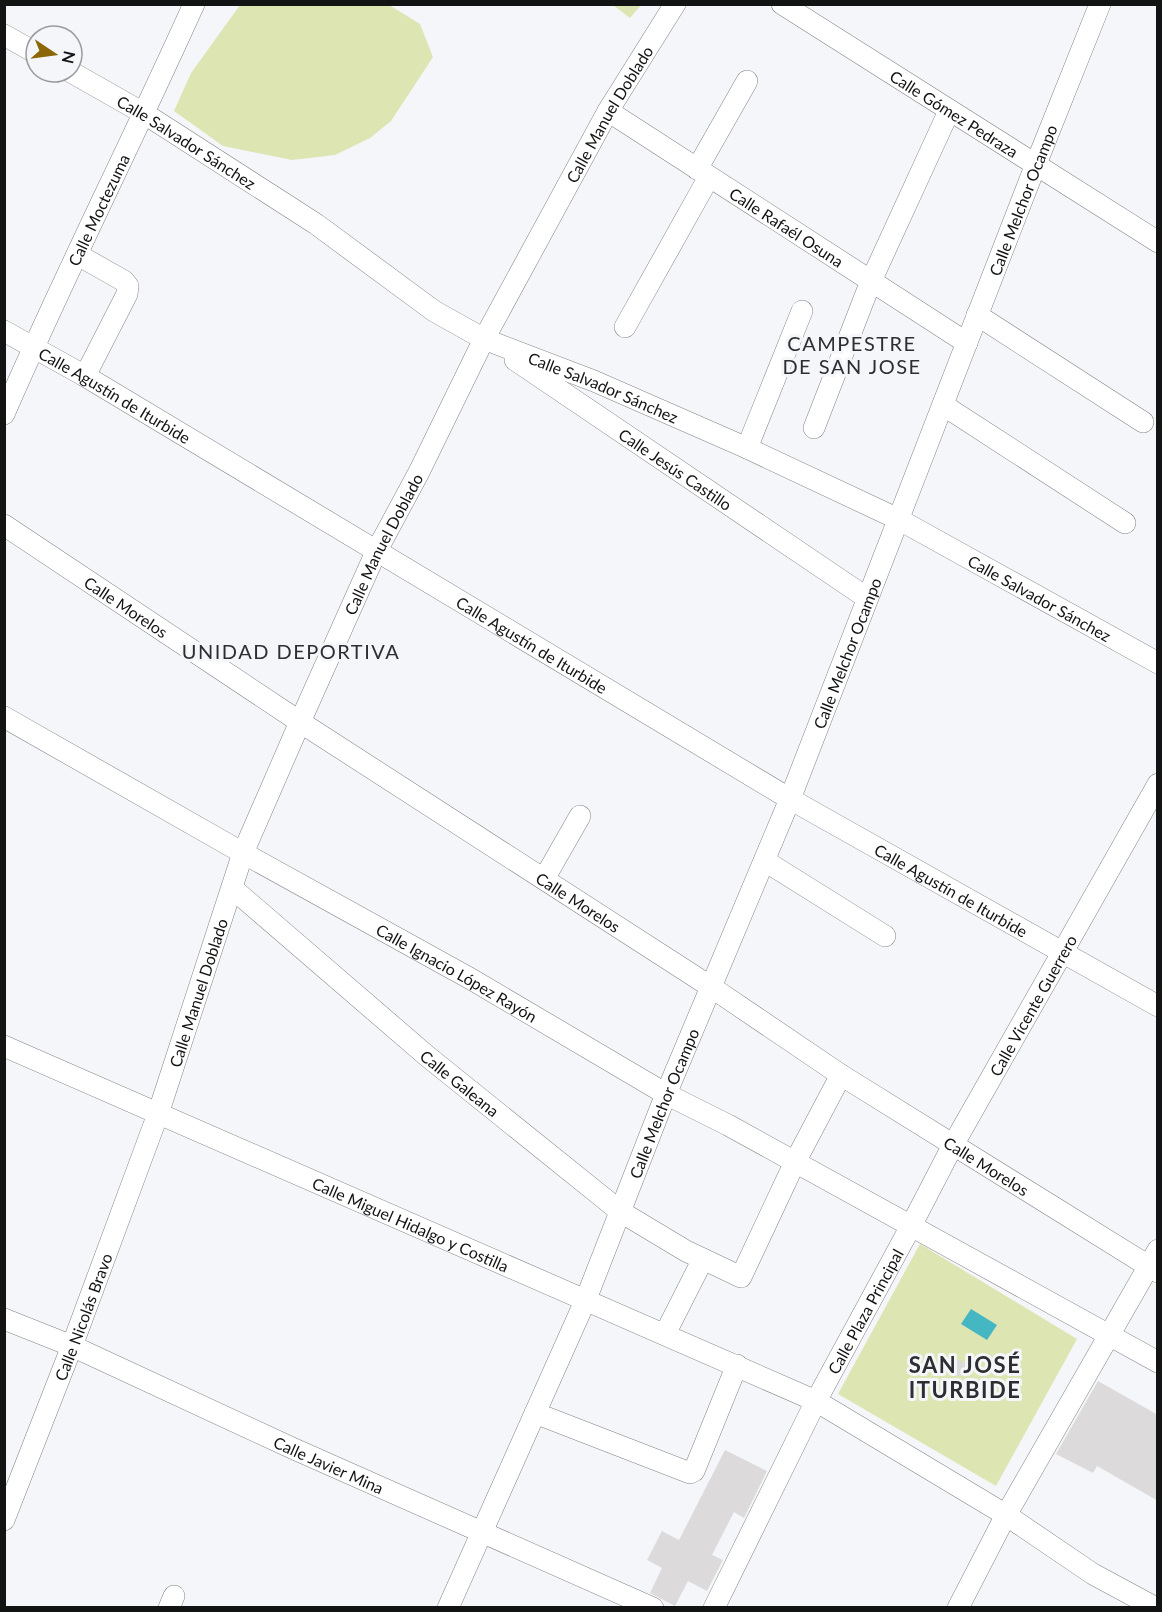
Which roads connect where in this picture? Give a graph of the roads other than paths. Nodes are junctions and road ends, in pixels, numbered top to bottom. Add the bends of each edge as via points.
1 (194, 4) edge
2 (675, 4) edge
3 (782, 4) edge
4 (1100, 4) edge
5 (4, 35) edge
6 (24, 46) edge
7 (84, 80) edge
8 (747, 81) dead end
9 (608, 111) junction
10 (949, 111) junction
11 (145, 114) junction
12 (1036, 164) junction
13 (703, 173) junction
14 (1158, 242) edge
15 (78, 255) junction
16 (871, 281) junction
17 (802, 311) dead end
18 (977, 315) junction
19 (625, 327) dead end
20 (4, 331) edge
21 (484, 339) junction
22 (967, 343) junction
23 (33, 347) junction
24 (84, 376) junction
25 (943, 405) junction
26 (4, 414) edge
27 (1143, 422) dead end
28 (814, 428) dead end
29 (747, 448) junction
30 (898, 519) junction
31 (1125, 523) dead end
32 (4, 525) edge
33 (376, 552) junction
34 (867, 598) junction
35 (1158, 663) edge
36 (4, 717) edge
37 (300, 722) junction
38 (1158, 784) edge
39 (790, 799) junction
40 (580, 816) dead end
41 (243, 853) junction
42 (765, 861) junction
43 (544, 879) junction
44 (232, 888) junction
45 (885, 936) dead end
46 (1061, 951) junction
47 (711, 987) junction
48 (1158, 1006) edge
49 (4, 1046) edge
50 (841, 1075) junction
51 (666, 1094) junction
52 (158, 1114) junction
53 (953, 1145) junction
54 (795, 1162) junction
55 (621, 1212) junction
56 (911, 1226) junction
57 (703, 1259) junction
58 (1155, 1263) edge
59 (586, 1299) junction
60 (4, 1319) edge
61 (665, 1334) junction
62 (1109, 1336) junction
63 (72, 1346) junction
64 (1158, 1362) edge
65 (737, 1365) junction
66 (816, 1401) junction
67 (535, 1413) junction
68 (1006, 1515) junction
69 (4, 1520) edge
70 (482, 1534) junction
71 (448, 1608) edge
72 (653, 1608) edge
73 (714, 1608) edge
74 (958, 1608) edge
75 (1156, 1608) edge

1 - 11 street, Calle Moctezuma
2 - 9 street, Calle Manuel Doblado
3 - 10 street, Calle Gómez Pedraza
4 - 12 street, Calle Melchor Ocampo
5 - 6 street
7 - 11 street, Calle Salvador Sánchez
8 - 13 street
9 - 13 street, Calle Rafaél Osuna
9 - 21 street, Calle Manuel Doblado
10 - 12 street, Calle Gómez Pedraza
10 - 16 street
11 - 15 street, Calle Moctezuma
11 - 21 street, Calle Salvador Sánchez via 316,224 434,311
12 - 14 street, Calle Gómez Pedraza
12 - 18 street, Calle Melchor Ocampo
13 - 16 street, Calle Rafaél Osuna
13 - 19 street
15 - 23 street, Calle Moctezuma
15 - 24 street via 128,286
16 - 22 street, Calle Rafaél Osuna
16 - 28 street
17 - 29 street
18 - 22 street, Calle Melchor Ocampo
18 - 27 street
20 - 23 street, Calle Agustín de Iturbide
21 - 29 street, Calle Salvador Sánchez via 594,381
21 - 33 street, Calle Manuel Doblado
21 - 34 street, Calle Jesús Castillo
22 - 25 street, Calle Melchor Ocampo
23 - 24 street, Calle Agustín de Iturbide
23 - 26 street, Calle Moctezuma
24 - 33 street, Calle Agustín de Iturbide
25 - 30 street, Calle Melchor Ocampo
25 - 31 street
29 - 30 street, Calle Salvador Sánchez
30 - 34 street, Calle Melchor Ocampo
30 - 35 street, Calle Salvador Sánchez
32 - 37 street, Calle Morelos
33 - 37 street, Calle Manuel Doblado
33 - 39 street, Calle Agustín de Iturbide
34 - 39 street, Calle Melchor Ocampo
36 - 41 street, Calle Ignacio López Rayón
37 - 41 street, Calle Manuel Doblado
37 - 43 street, Calle Morelos
38 - 46 street, Calle Vicente Guerrero
39 - 42 street, Calle Melchor Ocampo
39 - 46 street, Calle Agustín de Iturbide
40 - 43 street
41 - 44 street, Calle Manuel Doblado
41 - 51 street, Calle Ignacio López Rayón via 471,979
42 - 45 street
42 - 47 street, Calle Melchor Ocampo
43 - 47 street, Calle Morelos
44 - 52 street, Calle Manuel Doblado
44 - 55 street, Calle Galeana via 426,1056
46 - 48 street, Calle Agustín de Iturbide
46 - 53 street, Calle Vicente Guerrero
47 - 50 street, Calle Morelos
47 - 51 street, Calle Melchor Ocampo
49 - 52 street, Calle Miguel Hidalgo y Costilla
50 - 53 street, Calle Morelos
50 - 54 street
51 - 54 street, Calle Ignacio López Rayón
51 - 55 street, Calle Melchor Ocampo
52 - 59 street, Calle Miguel Hidalgo y Costilla
52 - 63 street, Calle Nicolás Bravo
53 - 56 street, Calle Vicente Guerrero
53 - 58 street, Calle Morelos
54 - 56 street, Calle Ignacio López Rayón
54 - 57 street, Calle Galeana via 741,1277
55 - 57 street, Calle Galeana
55 - 59 street, Calle Melchor Ocampo
56 - 62 street
56 - 66 street, Calle Plaza Principal
57 - 61 street
58 - 62 street
59 - 61 street, Calle Miguel Hidalgo y Costilla
59 - 67 street, Calle Melchor Ocampo
60 - 63 street, Calle Javier Mina
61 - 65 street, Calle Miguel Hidalgo y Costilla
62 - 64 street
62 - 68 street
63 - 69 street, Calle Nicolás Bravo
63 - 70 street, Calle Javier Mina
65 - 66 street, Calle Miguel Hidalgo y Costilla
65 - 67 street via 690,1473
66 - 68 street
66 - 73 street, Calle Plaza Principal
67 - 70 street, Calle Melchor Ocampo
68 - 74 street
68 - 75 street via 1093,1574
70 - 71 street, Calle Melchor Ocampo
70 - 72 street, Calle Javier Mina

